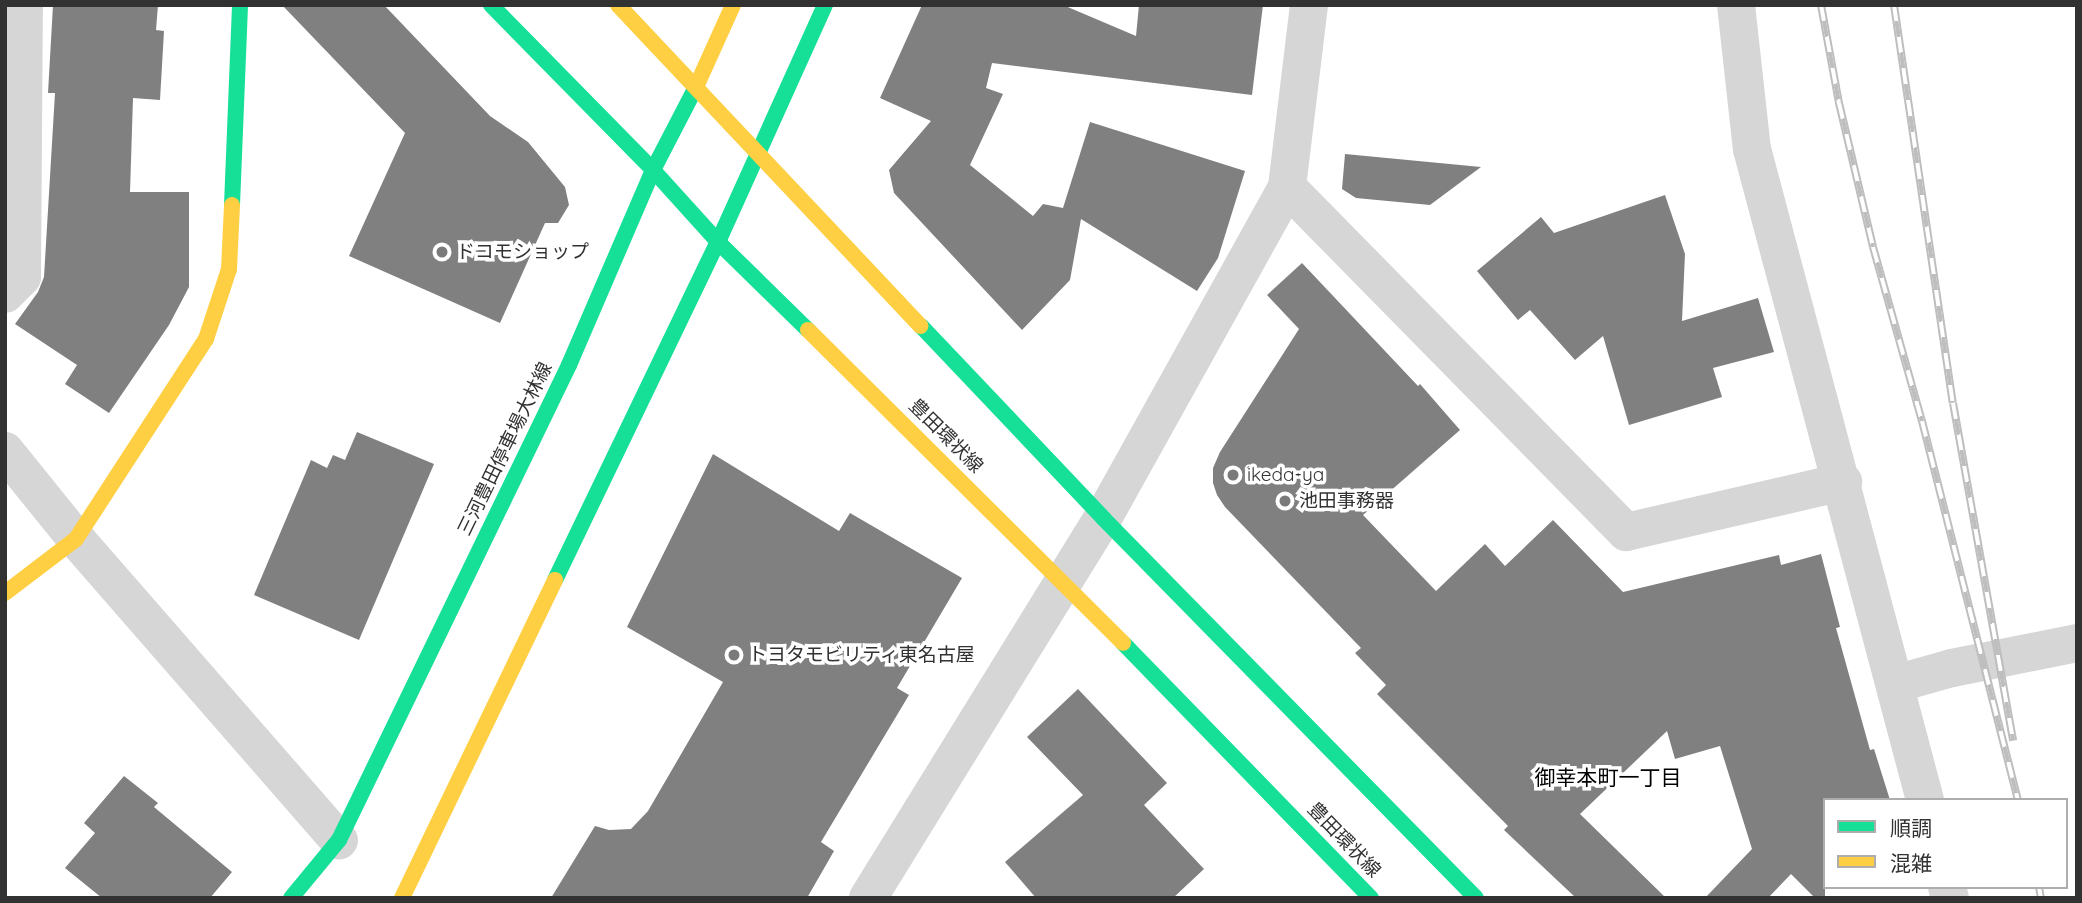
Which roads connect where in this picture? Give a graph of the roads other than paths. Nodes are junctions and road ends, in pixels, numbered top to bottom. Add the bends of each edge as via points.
1 (24, 5) edge
2 (240, 5) edge
3 (491, 5) edge
4 (618, 5) edge
5 (733, 5) edge
6 (825, 5) edge
7 (1309, 5) edge
8 (1736, 5) edge
9 (696, 87) junction
10 (757, 153) junction
11 (653, 170) junction
12 (1287, 187) junction
13 (718, 242) junction
14 (5, 294) edge
15 (5, 451) edge
16 (1843, 482) junction
17 (1103, 518) junction
18 (76, 539) junction
19 (1064, 582) junction
20 (5, 593) edge
21 (2077, 643) edge
22 (1895, 684) junction
23 (1924, 798) edge
24 (340, 840) junction
25 (291, 898) edge
26 (402, 898) edge
27 (868, 898) edge
28 (1371, 898) edge
29 (1476, 898) edge

1 - 14 street via 22,277
2 - 18 main road via 229,269 206,340
3 - 11 main road, 豊田環状線
4 - 9 main road
5 - 9 main road, 三河豊田停車場大林線
6 - 10 main road
7 - 12 street
8 - 16 street via 1752,149
9 - 10 main road
9 - 11 main road, 三河豊田停車場大林線
10 - 13 main road
10 - 17 main road
11 - 13 main road, 豊田環状線
11 - 24 main road, 三河豊田停車場大林線 via 569,365
12 - 16 street via 1626,532
12 - 17 street
13 - 19 main road, 豊田環状線
13 - 26 main road
15 - 18 street
16 - 22 street
17 - 19 street
17 - 29 main road
18 - 20 main road
18 - 24 street
19 - 27 street
19 - 28 main road, 豊田環状線
21 - 22 street
22 - 23 street
24 - 25 main road, 三河豊田停車場大林線

